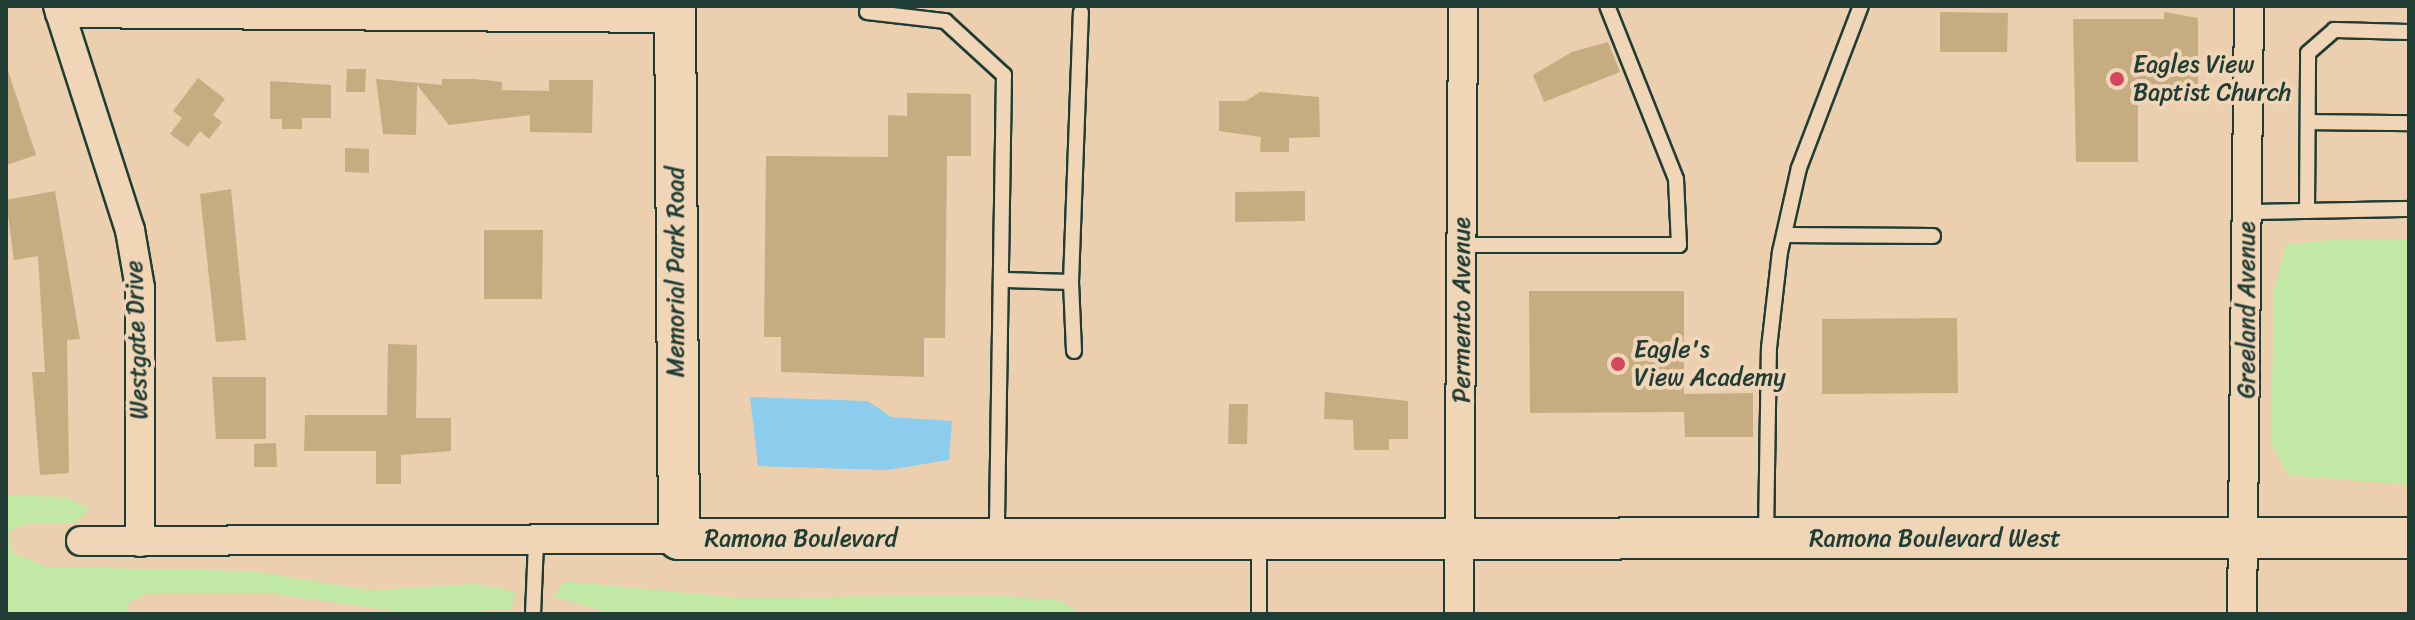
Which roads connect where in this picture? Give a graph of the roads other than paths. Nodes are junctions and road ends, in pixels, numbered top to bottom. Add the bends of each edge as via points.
1 (1463, 6) edge
2 (1607, 6) edge
3 (2249, 6) edge
4 (1860, 8) edge
5 (59, 10) edge
6 (674, 12) edge
7 (867, 12) dead end
8 (1081, 12) dead end
9 (2409, 32) edge
10 (2308, 122) junction
11 (2409, 123) edge
12 (2409, 209) edge
13 (2307, 211) junction
14 (2248, 212) junction
15 (1784, 235) junction
16 (1933, 236) dead end
17 (1462, 245) junction
18 (1005, 280) junction
19 (1071, 282) junction
20 (1074, 351) dead end
21 (2247, 538) junction
22 (2409, 538) edge
23 (679, 539) junction
24 (997, 539) junction
25 (1259, 539) junction
26 (1766, 539) junction
27 (1461, 540) junction
28 (81, 541) dead end
29 (536, 541) junction
30 (140, 542) junction
31 (533, 614) edge
32 (1259, 614) edge
33 (1459, 614) edge
34 (2242, 614) edge

1 - 17 street, Permento Avenue
2 - 17 lane via 1676,179 1679,245
3 - 14 street, Greeland Avenue
4 - 15 lane via 1799,168
5 - 6 street
5 - 30 street, Westgate Drive via 130,230 140,288
6 - 23 street, Memorial Park Road
7 - 18 lane via 945,21 1004,75
8 - 19 lane via 1080,198
9 - 10 lane via 2334,30 2308,53
10 - 11 lane
10 - 13 lane
12 - 13 lane
13 - 14 lane
14 - 21 street, Greeland Avenue
15 - 16 lane
15 - 26 lane via 1769,348
17 - 27 street, Permento Avenue
18 - 19 lane
18 - 24 lane
19 - 20 lane
21 - 22 street, Ramona Boulevard West
21 - 26 street, Ramona Boulevard West
21 - 34 street, Greeland Avenue
23 - 24 street, Ramona Boulevard
23 - 29 street, Ramona Boulevard
24 - 25 street, Ramona Boulevard
25 - 27 street, Ramona Boulevard
25 - 32 lane
26 - 27 street, Ramona Boulevard West
27 - 33 street, Permento Avenue
28 - 30 street, Ramona Boulevard
29 - 30 street, Ramona Boulevard
29 - 31 lane

